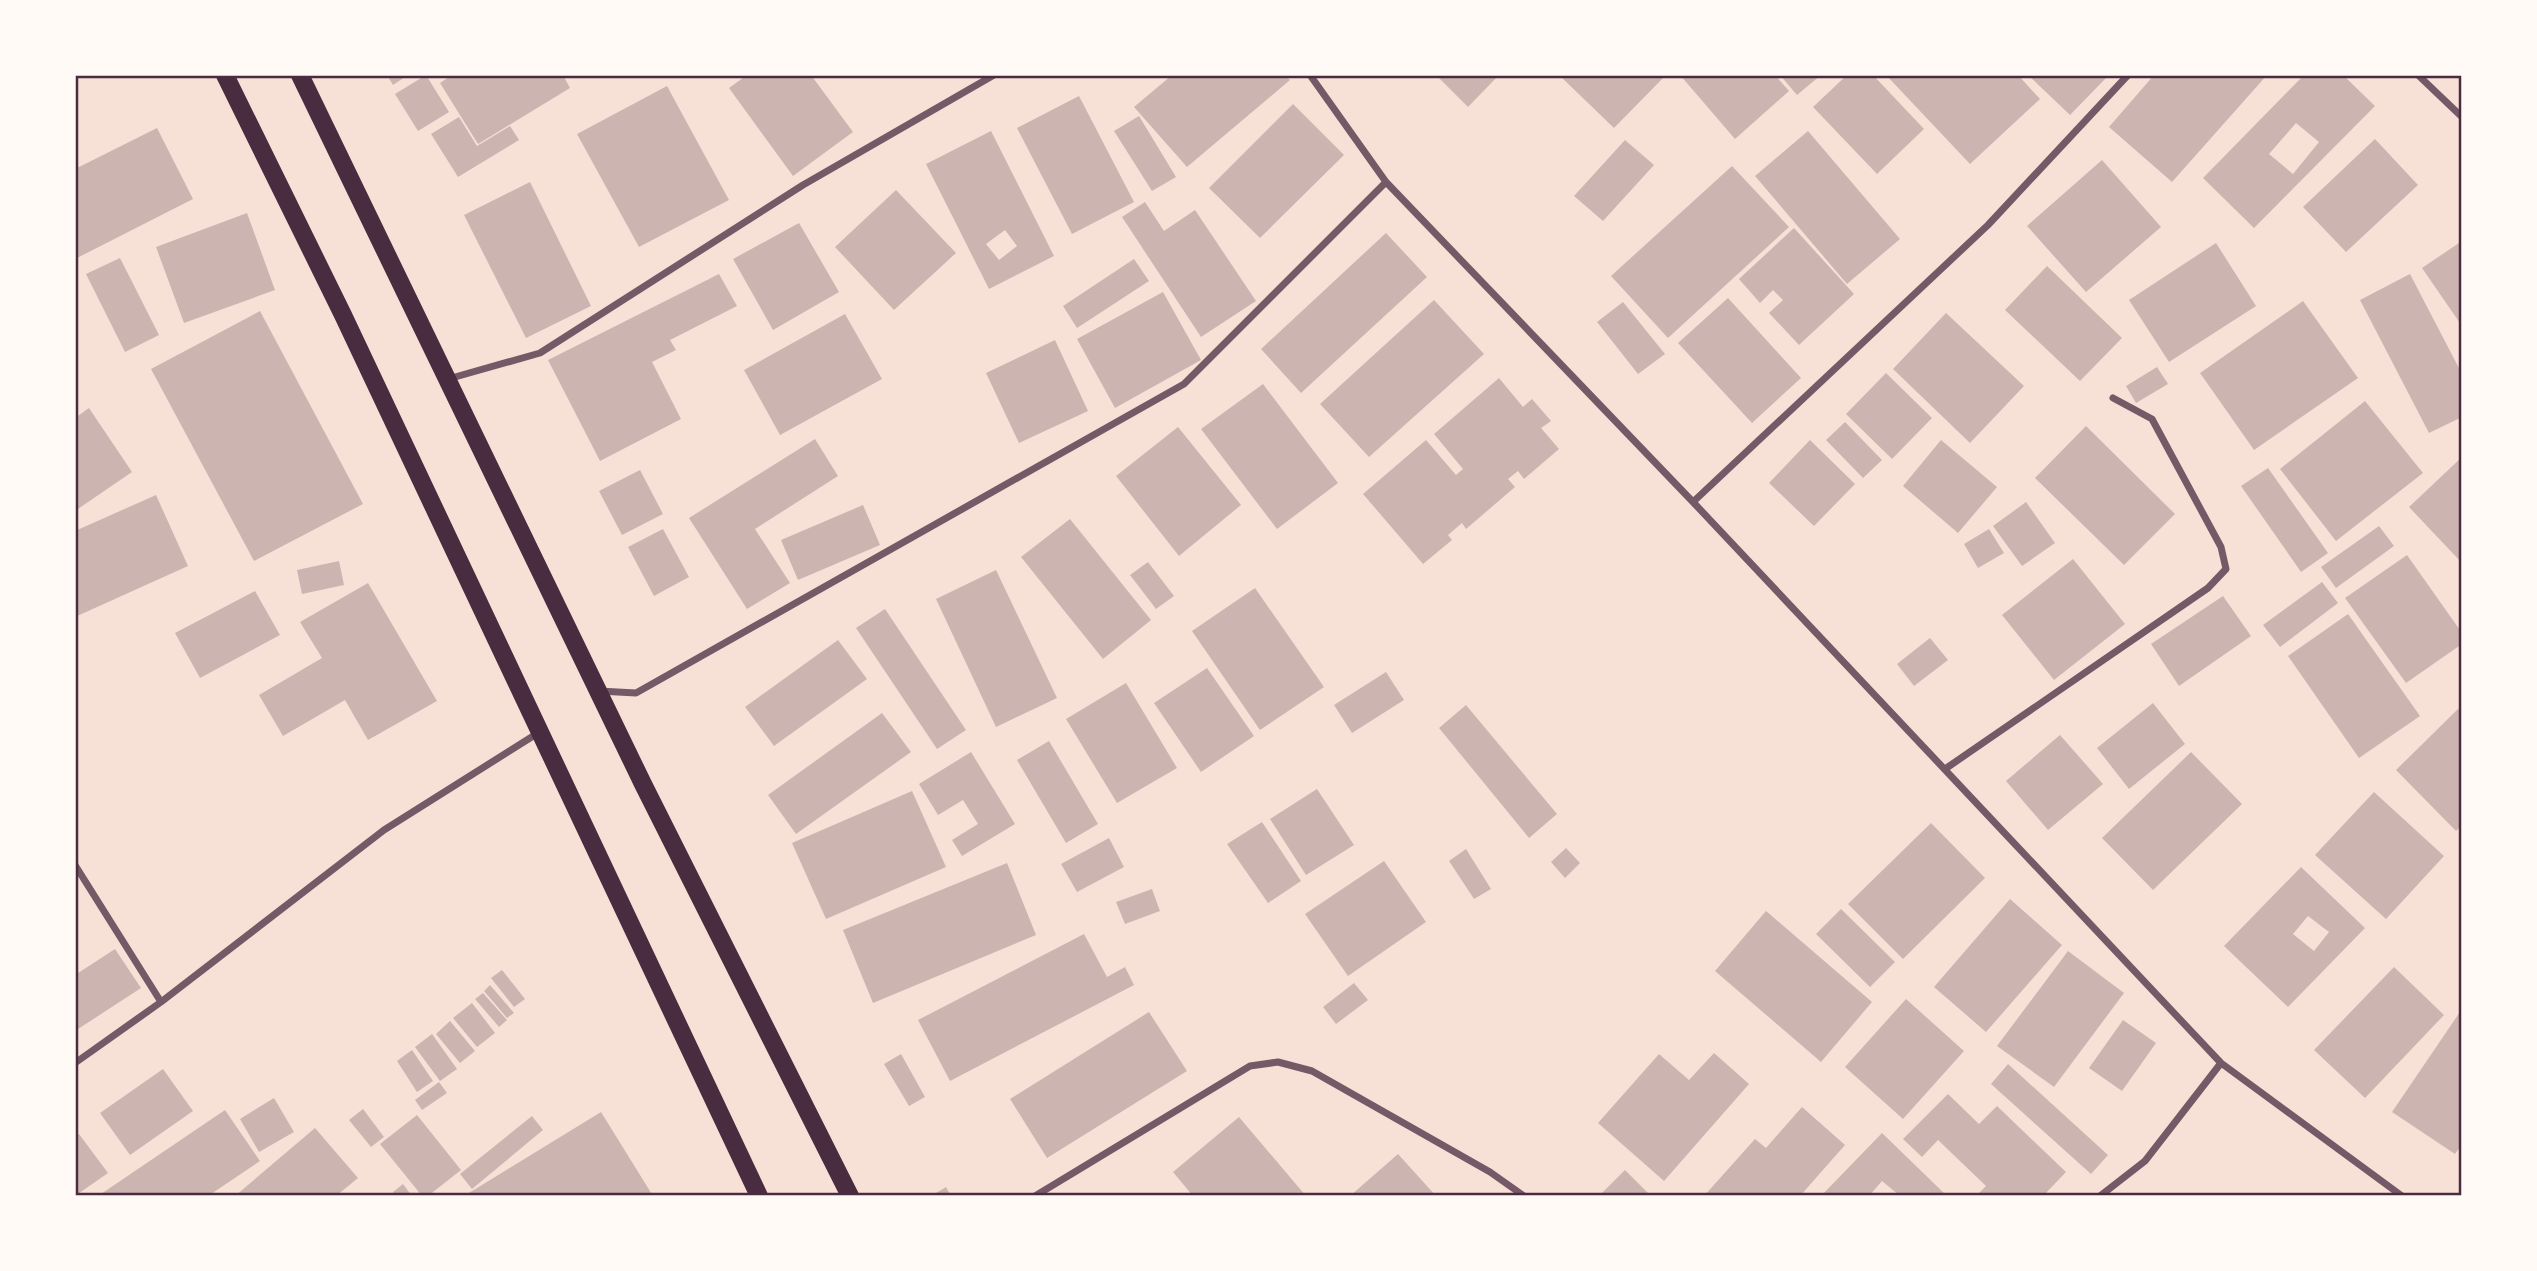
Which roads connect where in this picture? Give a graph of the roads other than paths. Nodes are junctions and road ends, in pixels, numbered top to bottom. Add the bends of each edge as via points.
1 (225, 75) edge
2 (300, 75) edge
3 (994, 75) edge
4 (1310, 75) edge
5 (2128, 75) edge
6 (2418, 75) edge
7 (2462, 117) edge
8 (1386, 183) junction
9 (447, 379) junction
10 (2113, 398) dead end
11 (1693, 502) junction
12 (598, 691) junction
13 (538, 733) junction
14 (1945, 769) junction
15 (75, 865) edge
16 (161, 1002) junction
17 (75, 1063) edge
18 (2221, 1063) junction
19 (759, 1196) edge
20 (850, 1196) edge
21 (1035, 1196) edge
22 (1524, 1196) edge
23 (2101, 1196) edge
24 (2402, 1196) edge

1 - 13 main road
2 - 9 main road
3 - 9 street via 803,185 541,353
4 - 8 street
5 - 11 street via 1988,225
6 - 7 street
8 - 11 street
8 - 12 street via 1184,384 636,693
9 - 12 main road
10 - 14 street via 2152,419 2221,547 2226,569 2208,588
11 - 14 street
12 - 20 main road
13 - 16 street via 384,830
13 - 19 main road
14 - 18 street
15 - 16 street
16 - 17 street
18 - 23 street via 2145,1161
18 - 24 street
21 - 22 street via 1250,1066 1278,1062 1312,1072 1490,1172

